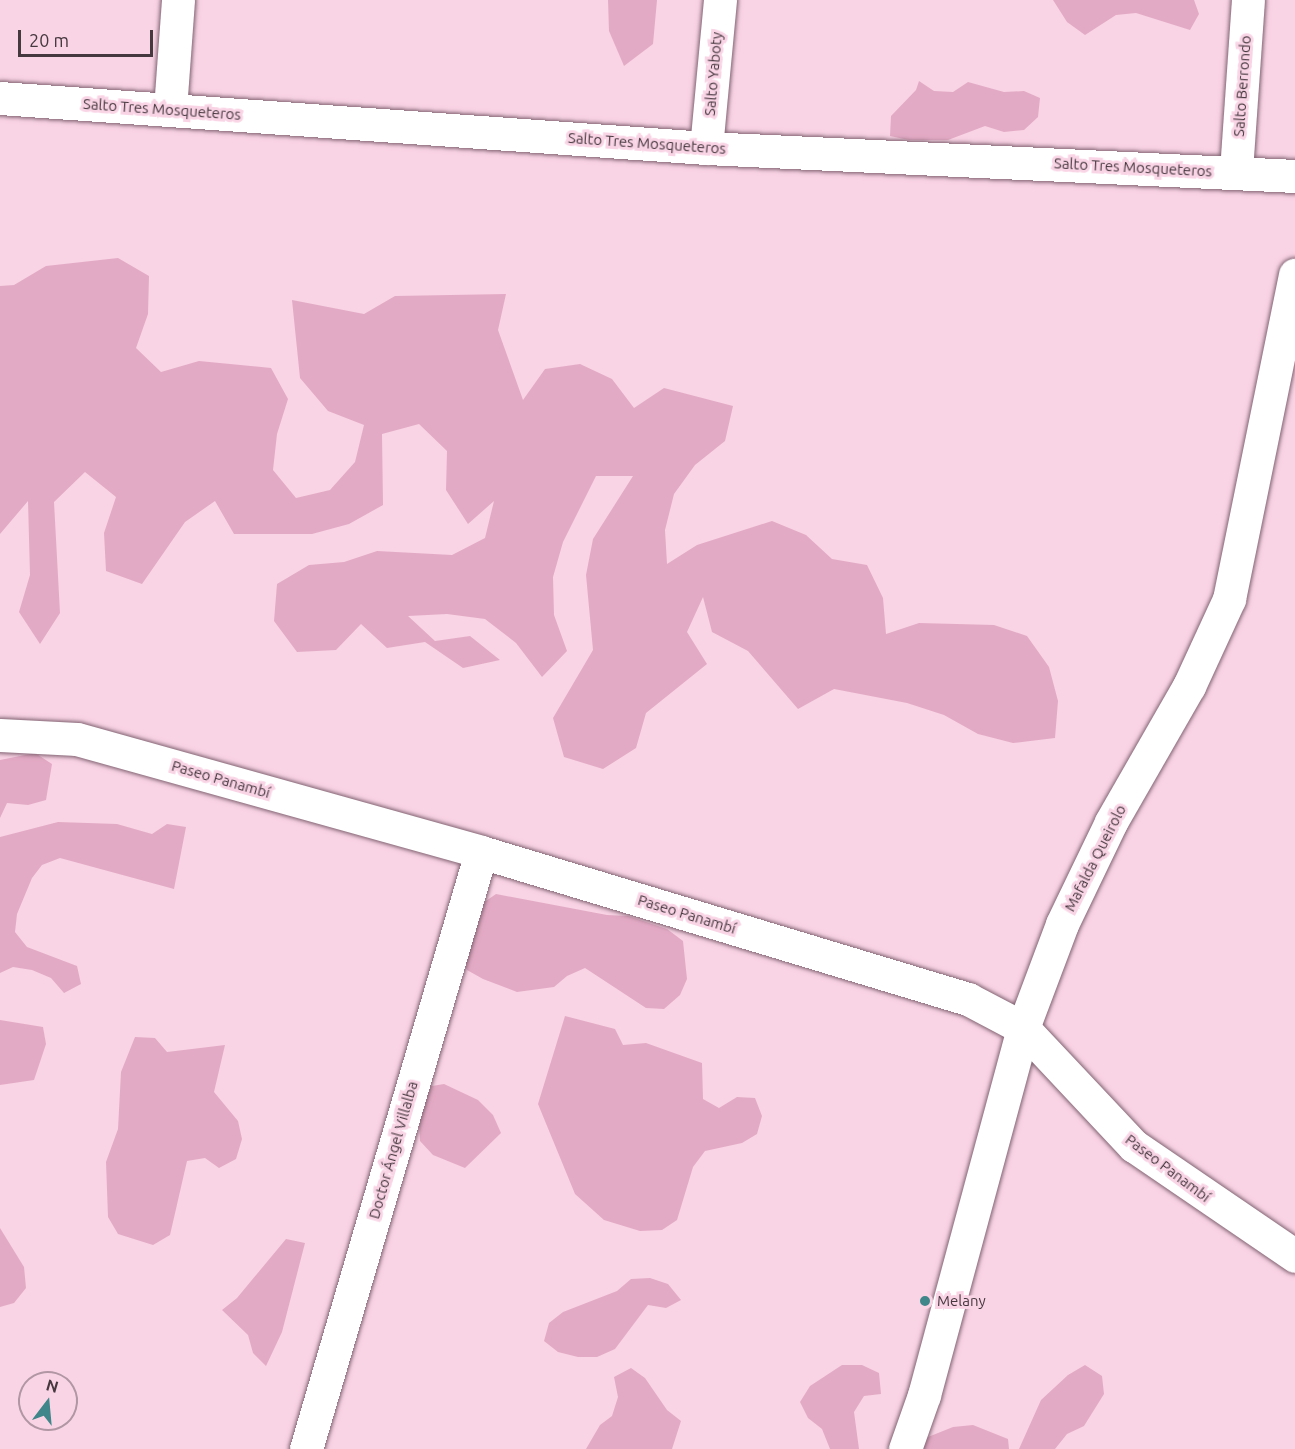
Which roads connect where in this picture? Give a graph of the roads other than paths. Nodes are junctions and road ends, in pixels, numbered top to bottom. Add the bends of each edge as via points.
1 (178, 0) edge
2 (720, 0) edge
3 (1248, 0) edge
4 (0, 98) edge
5 (170, 109) junction
6 (706, 148) junction
7 (1236, 171) junction
8 (1295, 176) edge
9 (1295, 274) edge
10 (0, 735) edge
11 (481, 852) junction
12 (1023, 1028) junction
13 (1295, 1256) edge
14 (306, 1449) edge
15 (905, 1449) edge

1 - 5 street
2 - 6 street, Salto Yaboty
3 - 7 street, Salto Berrondo
4 - 5 street, Salto Tres Mosqueteros
5 - 6 street, Salto Tres Mosqueteros
6 - 7 street, Salto Tres Mosqueteros
7 - 8 street, Salto Tres Mosqueteros
9 - 12 street, Mafalda Queirolo via 1229,599 1189,686 1111,822 1062,924
10 - 11 street, Paseo Panambí via 77,739
11 - 12 street, Paseo Panambí via 968,999
11 - 14 street, Doctor Ángel Villalba
12 - 13 street, Paseo Panambí via 1134,1146
12 - 15 street, Mafalda Queirolo via 924,1395

